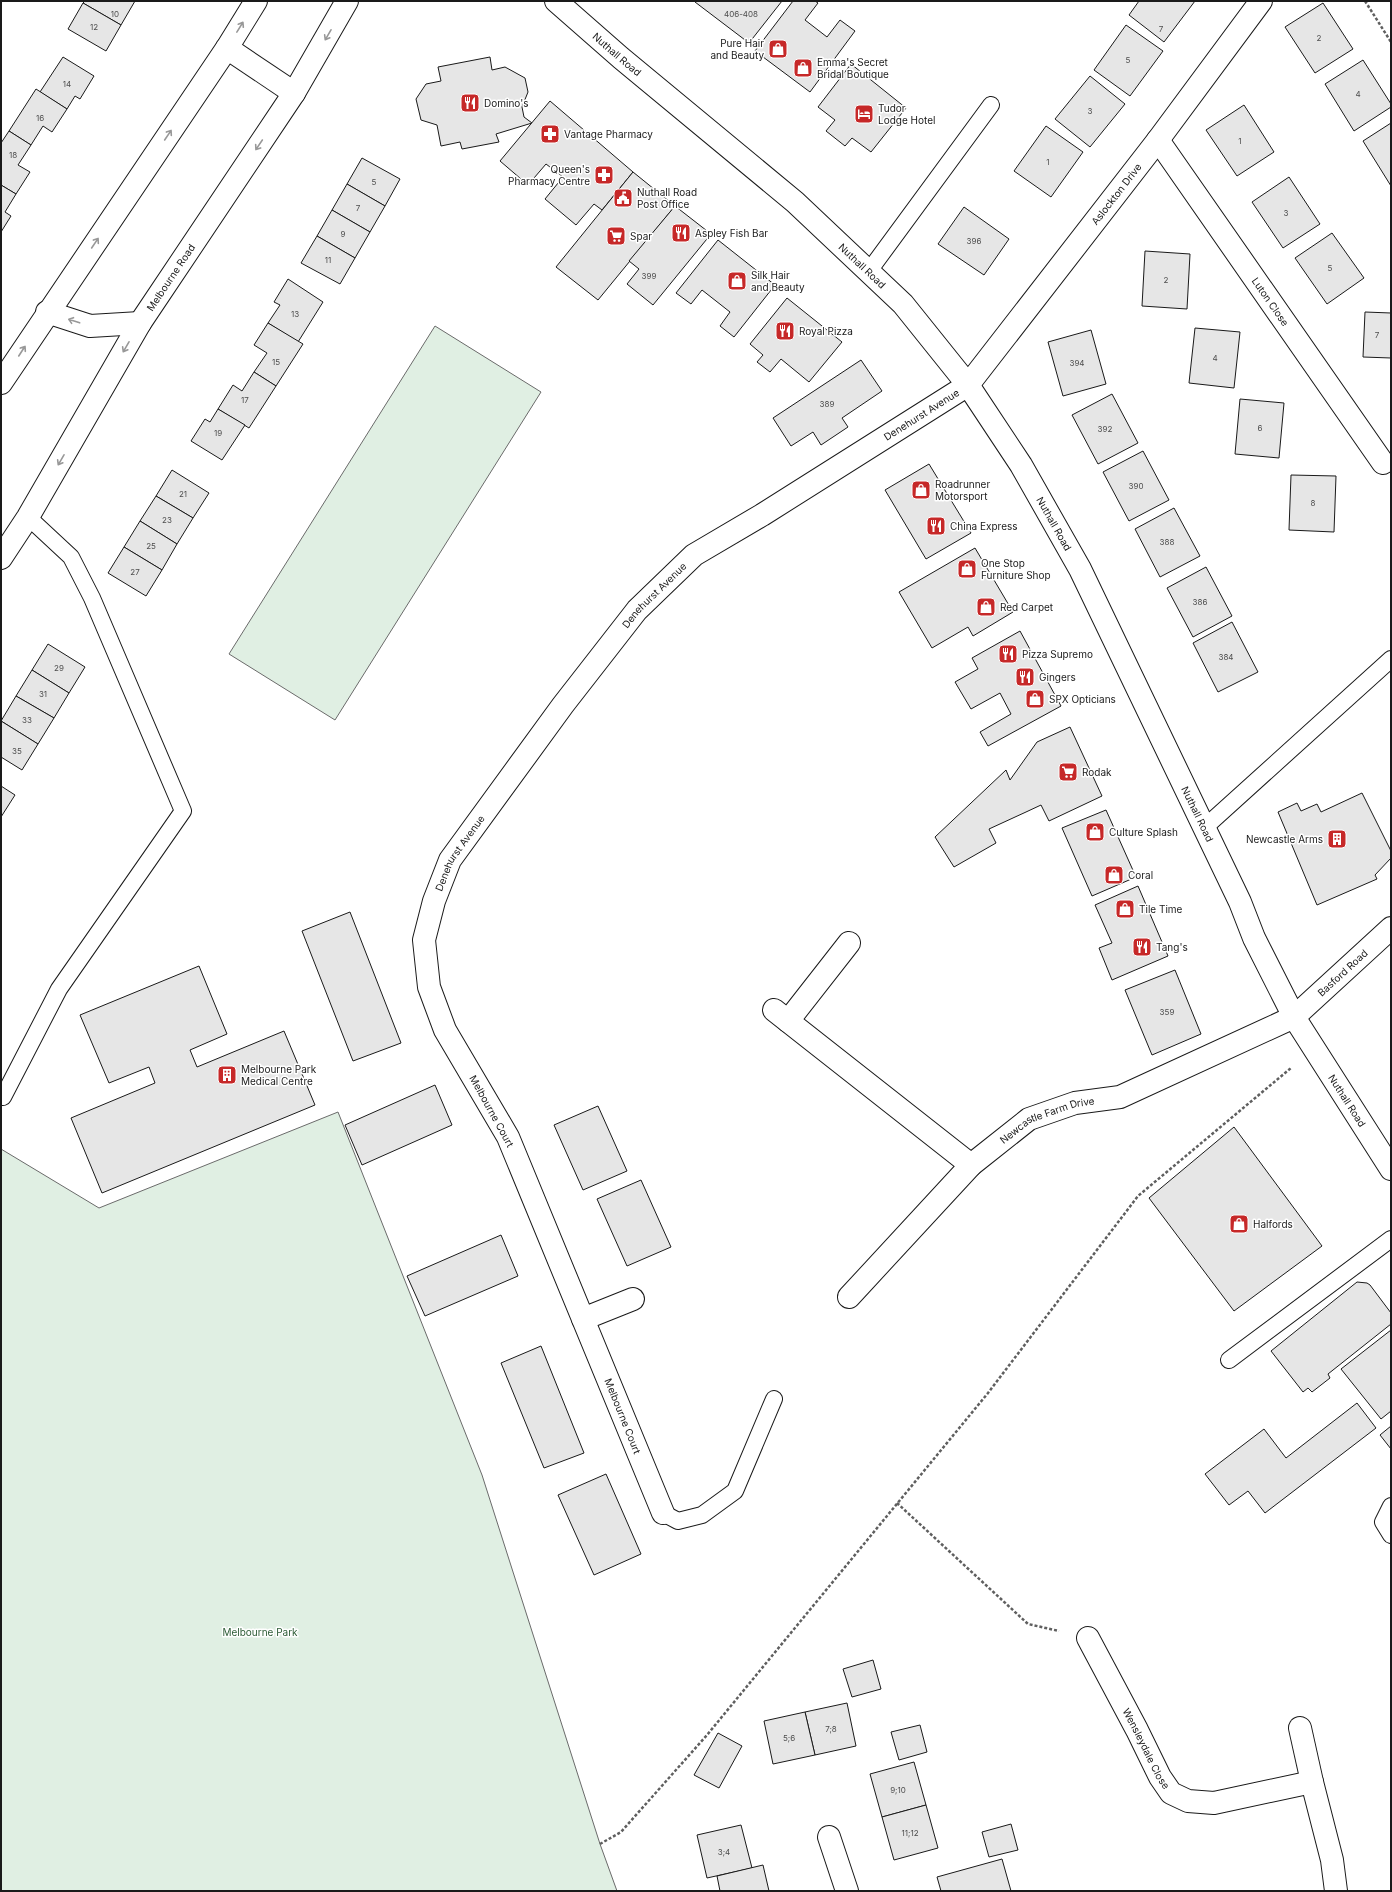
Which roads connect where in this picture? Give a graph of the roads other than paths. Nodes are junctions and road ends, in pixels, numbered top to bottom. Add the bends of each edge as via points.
1 (256, 1) edge
2 (347, 1) edge
3 (556, 1) edge
4 (1261, 1) edge
5 (227, 48) junction
6 (294, 93) junction
7 (991, 105) dead end
8 (1158, 140) junction
9 (869, 271) junction
10 (47, 312) junction
11 (140, 323) junction
12 (1, 383) edge
13 (968, 385) junction
14 (1383, 463) dead end
15 (28, 517) junction
16 (1, 558) edge
17 (1391, 659) edge
18 (1204, 828) junction
19 (434, 901) joint
20 (1391, 928) edge
21 (850, 943) dead end
22 (1294, 1017) junction
23 (3, 1097) dead end
24 (971, 1165) junction
25 (1391, 1169) edge
26 (1391, 1239) edge
27 (849, 1297) dead end
28 (634, 1299) dead end
29 (583, 1319) junction
30 (1229, 1360) dead end
31 (774, 1399) dead end
32 (1391, 1506) edge
33 (663, 1513) joint
34 (1391, 1535) edge
35 (1088, 1638) road end
36 (1300, 1728) dead end
37 (1312, 1782) junction
38 (829, 1837) dead end
39 (847, 1891) edge
40 (1336, 1891) edge

5 -> 1 main road
2 -> 6 main road, Melbourne Road
3 - 9 main road, Nuthall Road via 795,202
4 - 8 main road, Aslockton Drive
5 - 6 main road
10 -> 5 main road
6 -> 11 main road, Melbourne Road
7 - 9 lane
8 - 13 main road, Aslockton Drive
8 - 14 main road, Luton Close
9 - 13 main road, Nuthall Road via 904,304
11 -> 10 main road via 90,326
12 -> 10 main road
11 -> 15 main road, Melbourne Road
13 - 18 main road, Nuthall Road via 1021,465 1080,570
13 - 19 main road, Denehurst Avenue via 694,555 637,610 563,705 450,860
15 - 16 main road, Melbourne Road
15 - 23 lane via 71,558 89,591 183,811 59,989
17 - 18 lane
18 - 22 main road, Nuthall Road via 1240,902 1254,938
19 - 29 main road, Melbourne Court via 424,940 429,987 445,1030 508,1138
20 - 22 main road, Basford Road
21 - 24 main road via 781,1016
22 - 24 main road, Newcastle Farm Drive via 1120,1097 1075,1103 1029,1120
22 - 25 main road, Nuthall Road
24 - 27 main road, Newcastle Farm Drive
26 - 30 lane
28 - 29 main road
29 - 33 main road, Melbourne Court
31 - 33 lane via 735,1491 702,1515 678,1521
32 - 34 lane via 1383,1522
35 - 37 main road, Wensleydale Close via 1160,1777 1171,1793 1188,1801 1214,1803
36 - 37 main road
37 - 40 main road via 1332,1860
38 - 39 main road

